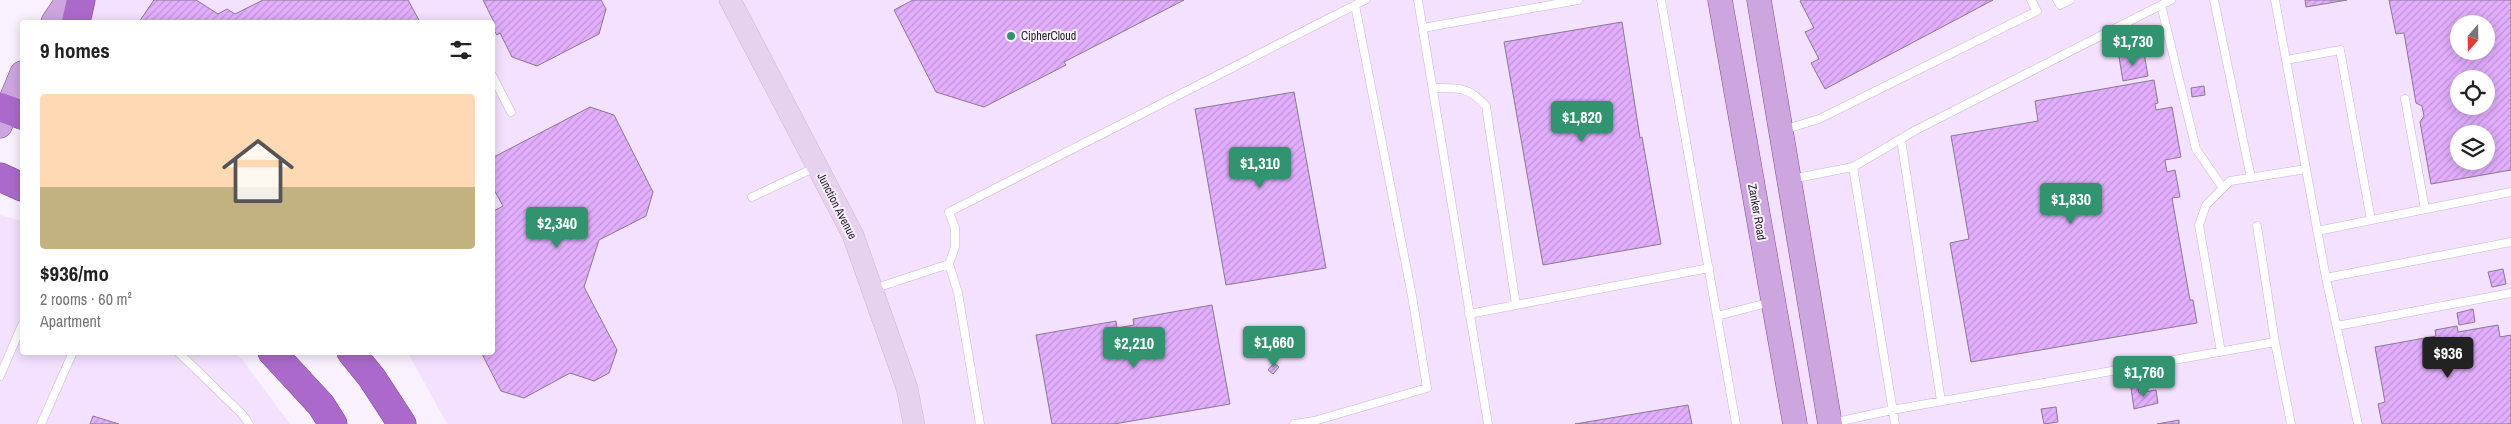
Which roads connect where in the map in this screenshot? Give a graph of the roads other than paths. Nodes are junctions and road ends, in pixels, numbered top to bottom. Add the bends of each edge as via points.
1 (68, 0) edge
2 (81, 0) edge
3 (730, 0) edge
4 (1365, 0) edge
5 (1418, 0) edge
6 (1578, 0) edge
7 (1661, 0) edge
8 (1720, 0) edge
9 (1759, 0) edge
10 (2031, 0) edge
11 (2057, 0) edge
12 (2070, 0) edge
13 (2171, 0) edge
14 (2214, 0) edge
15 (2275, 0) edge
16 (1355, 5) junction
17 (2161, 5) junction
18 (55, 20) edge
19 (76, 20) edge
20 (1423, 28) junction
21 (2286, 60) junction
22 (20, 78) edge
23 (495, 81) edge
24 (1432, 88) junction
25 (2405, 99) dead end
26 (511, 112) dead end
27 (7, 114) edge
28 (1781, 130) junction
29 (1902, 138) junction
30 (817, 166) junction
31 (1853, 167) junction
32 (2306, 169) junction
33 (0, 177) edge
34 (2251, 178) junction
35 (1790, 180) junction
36 (20, 186) edge
37 (2223, 188) junction
38 (2511, 192) edge
39 (752, 197) dead end
40 (2425, 209) junction
41 (2372, 220) junction
42 (2257, 226) dead end
43 (2317, 231) junction
44 (2511, 242) edge
45 (949, 264) junction
46 (1709, 268) junction
47 (2326, 278) junction
48 (872, 290) junction
49 (2511, 293) edge
50 (1773, 301) junction
51 (1516, 305) junction
52 (1469, 314) junction
53 (1717, 316) junction
54 (2337, 326) junction
55 (20, 330) edge
56 (2275, 342) junction
57 (2221, 352) junction
58 (72, 355) edge
59 (181, 355) edge
60 (275, 355) edge
61 (353, 355) edge
62 (0, 376) edge
63 (1941, 401) junction
64 (1892, 410) junction
65 (41, 424) edge
66 (249, 424) edge
67 (333, 424) edge
68 (402, 424) edge
69 (914, 424) edge
70 (980, 424) edge
71 (1294, 424) edge
72 (1488, 424) edge
73 (1736, 424) edge
74 (1795, 424) edge
75 (1830, 424) edge
76 (1895, 424) edge
77 (2291, 424) edge
78 (2358, 424) edge

1 - 18 main road
2 - 19 highway
3 - 30 main road, Junction Avenue
4 - 16 lane
5 - 20 lane
6 - 20 lane
7 - 46 lane
8 - 50 main road, Zanker Road
9 - 28 main road
10 - 28 lane via 2037,11 1820,119
11 - 12 lane via 2060,6
13 - 17 lane
14 - 34 lane
15 - 21 lane
16 - 45 lane via 948,212 955,228 956,247
16 - 71 lane via 1427,388
17 - 29 lane
17 - 37 lane via 2196,149
20 - 24 lane
21 - 32 lane
21 - 41 lane via 2340,50
22 - 27 main road
23 - 26 lane
24 - 51 lane via 1460,88 1473,93 1486,106
24 - 52 lane
25 - 40 lane
28 - 35 main road
29 - 31 lane
29 - 63 lane
30 - 39 lane
30 - 48 main road, Junction Avenue via 853,235
31 - 35 lane
31 - 64 lane
32 - 34 lane
32 - 43 lane
33 - 36 highway
34 - 37 lane via 2230,181
35 - 75 main road
37 - 57 lane via 2206,204 2199,225
38 - 40 lane
40 - 41 lane
41 - 43 lane
42 - 56 lane
43 - 47 lane
44 - 47 lane
45 - 48 lane
45 - 70 lane via 958,293
46 - 51 lane
46 - 53 lane
47 - 54 lane
48 - 69 main road, Junction Avenue via 907,388
49 - 54 lane
50 - 53 lane
50 - 74 main road, Zanker Road
51 - 52 lane
52 - 72 lane
53 - 73 lane
54 - 78 lane
55 - 62 lane
56 - 57 lane
56 - 77 lane
57 - 63 lane
58 - 65 lane
59 - 66 lane
60 - 67 highway via 321,405
61 - 68 highway
63 - 64 lane
64 - 75 lane
64 - 76 lane

